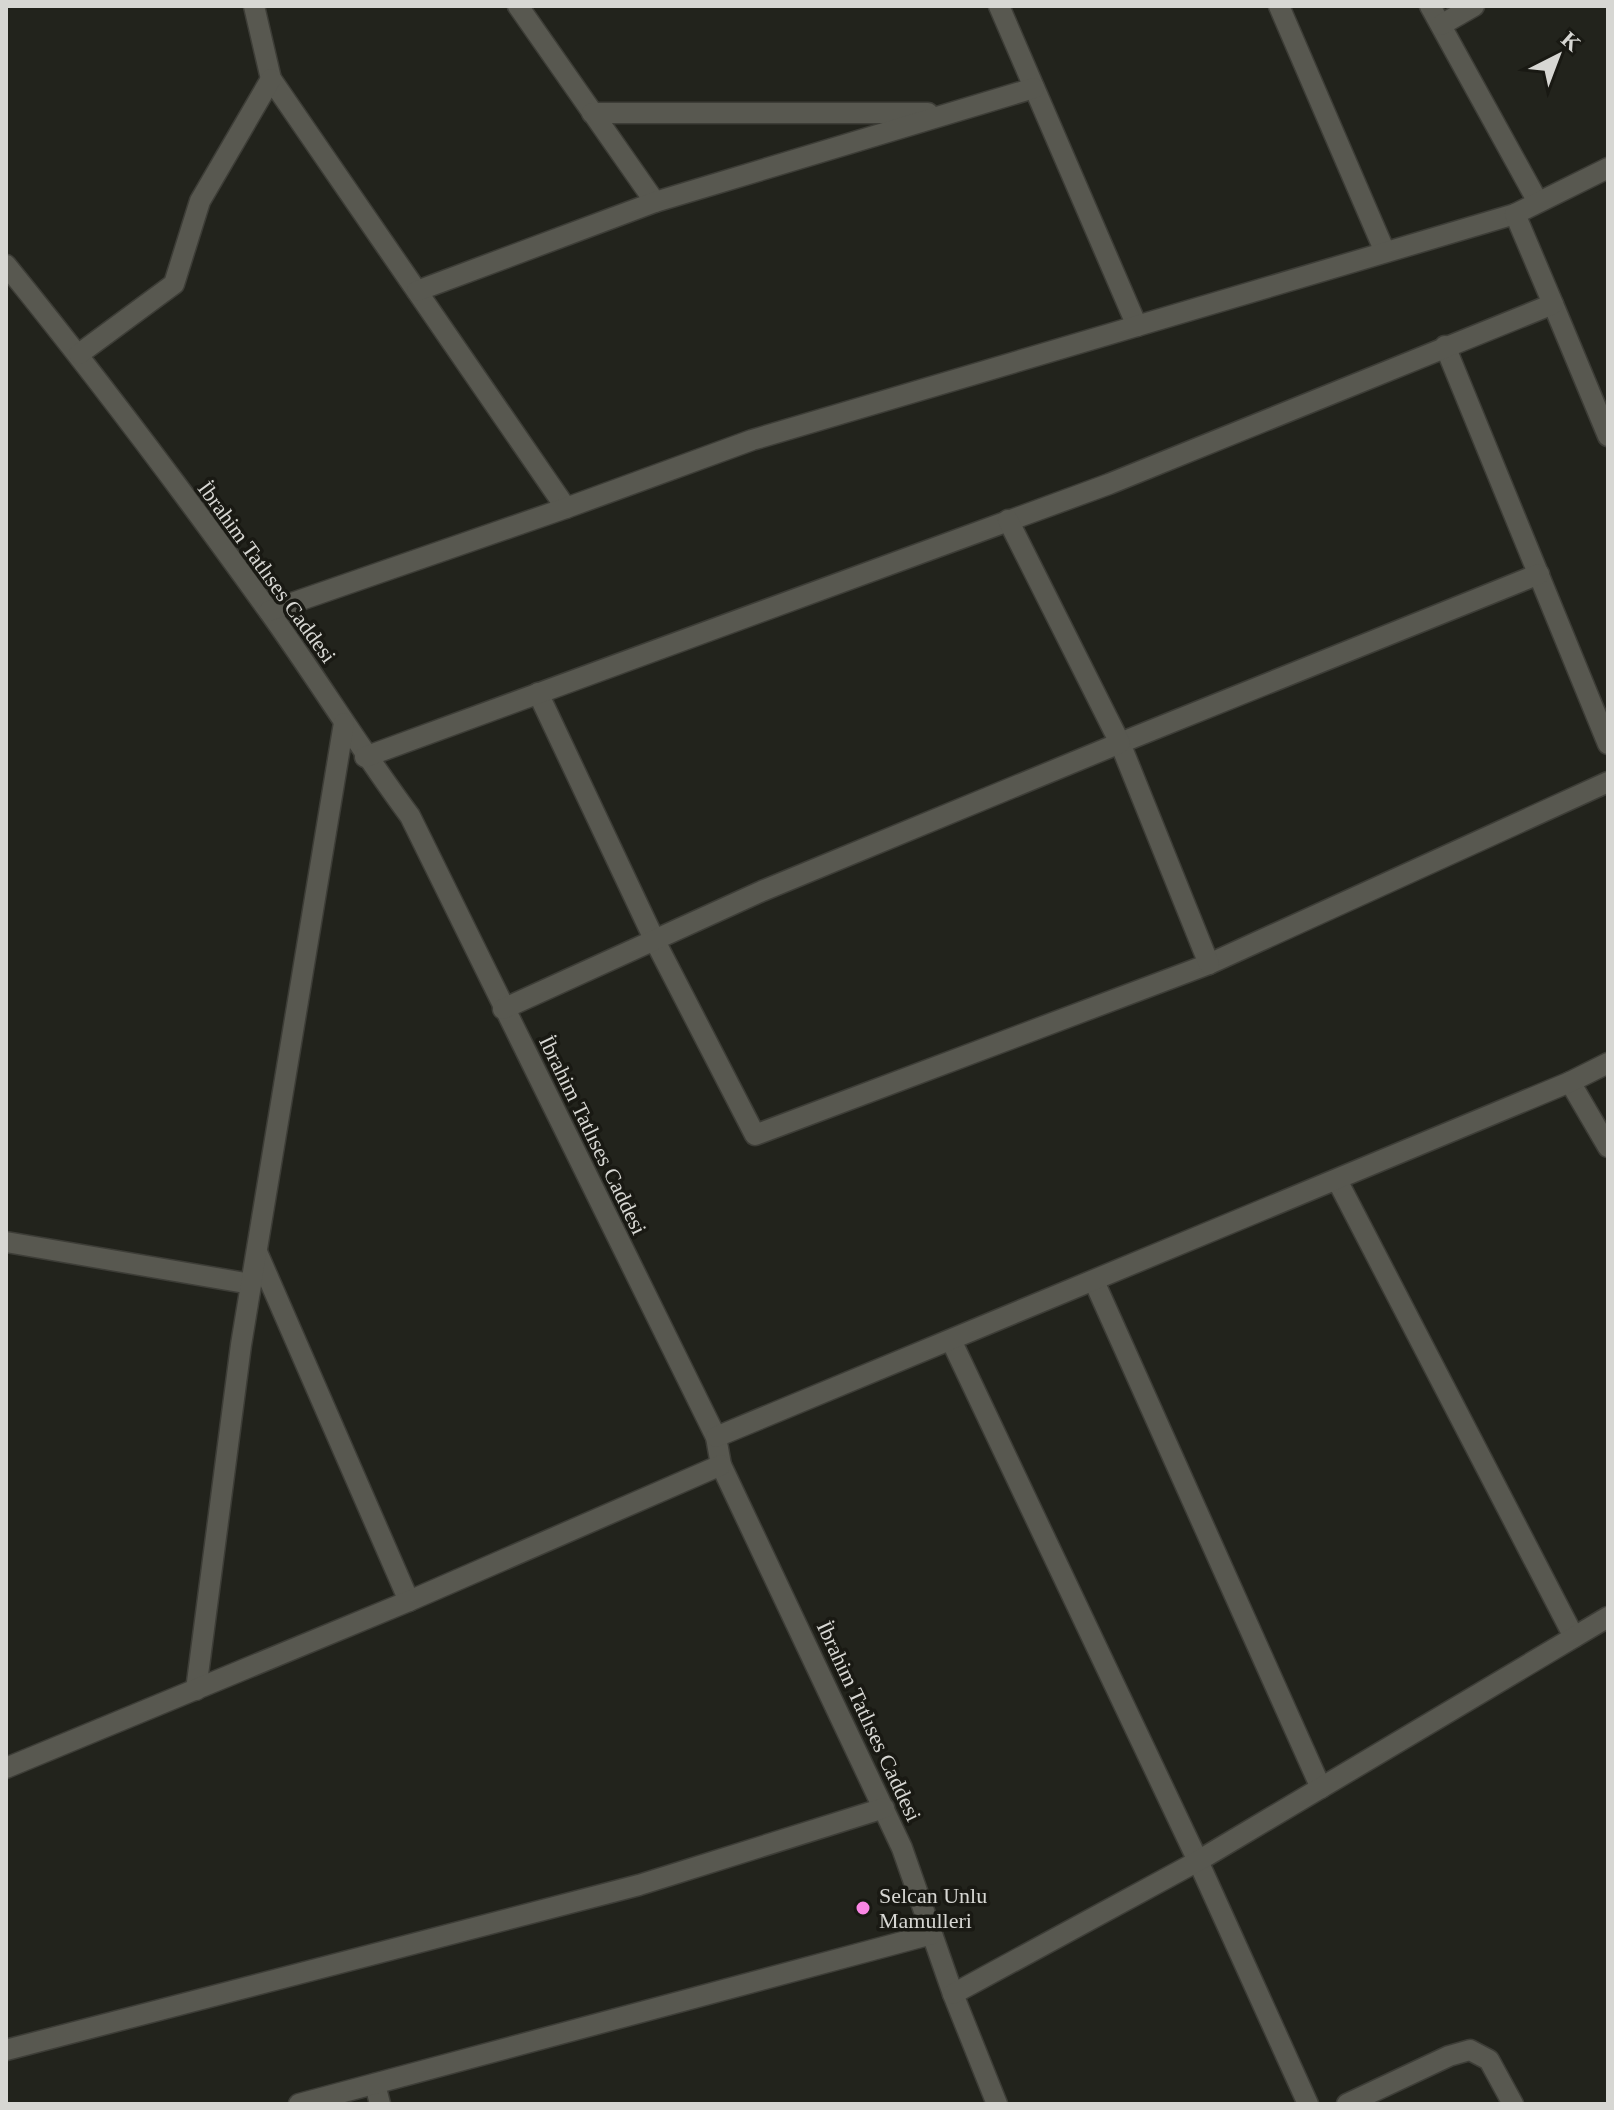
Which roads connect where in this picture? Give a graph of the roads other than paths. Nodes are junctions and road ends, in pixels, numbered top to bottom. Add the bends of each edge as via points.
1 (254, 6) edge
2 (518, 6) edge
3 (999, 6) edge
4 (1279, 6) edge
5 (1430, 6) edge
6 (1474, 6) edge
7 (1441, 25) junction
8 (271, 79) junction
9 (1034, 88) junction
10 (592, 113) junction
11 (952, 113) junction
12 (1608, 168) edge
13 (655, 202) junction
14 (1538, 202) junction
15 (1515, 214) junction
16 (1385, 252) junction
17 (6, 265) edge
18 (417, 291) junction
19 (1553, 304) junction
20 (1137, 326) junction
21 (1445, 346) junction
22 (79, 354) junction
23 (1608, 436) edge
24 (566, 508) junction
25 (1008, 520) junction
26 (1539, 574) junction
27 (269, 611) junction
28 (538, 693) junction
29 (344, 723) junction
30 (1120, 743) junction
31 (1608, 744) edge
32 (365, 757) junction
33 (1608, 782) edge
34 (655, 941) junction
35 (1209, 964) junction
36 (503, 1009) junction
37 (1608, 1063) edge
38 (1570, 1082) junction
39 (1608, 1147) edge
40 (1337, 1180) junction
41 (6, 1242) edge
42 (257, 1252) junction
43 (1094, 1281) junction
44 (251, 1284) junction
45 (951, 1340) junction
46 (716, 1437) junction
47 (721, 1465) junction
48 (409, 1601) junction
49 (1608, 1617) edge
50 (1574, 1637) junction
51 (196, 1690) junction
52 (6, 1768) edge
53 (1321, 1788) junction
54 (884, 1808) junction
55 (1198, 1861) junction
56 (932, 1934) junction
57 (953, 1994) junction
58 (6, 2050) edge
59 (377, 2094) edge
60 (299, 2104) edge
61 (997, 2104) edge
62 (1308, 2104) edge
63 (1347, 2104) edge
64 (1513, 2104) edge

1 - 8 street
2 - 10 street
3 - 9 street
4 - 16 street
5 - 7 street
6 - 7 street
7 - 14 street
8 - 18 street
8 - 22 street via 200,201 174,284
9 - 11 street
9 - 20 street
10 - 11 street
10 - 13 street
11 - 13 street
12 - 14 street
13 - 18 street
14 - 15 street
15 - 16 street
15 - 19 street
16 - 20 street
17 - 22 street, İbrahim Tatlıses Caddesi
18 - 24 street
19 - 21 street
19 - 23 street
20 - 24 street via 752,440
21 - 25 street
21 - 26 street
22 - 27 street, İbrahim Tatlıses Caddesi
24 - 27 street
25 - 28 street
25 - 30 street
26 - 30 street
26 - 31 street
27 - 29 street, İbrahim Tatlıses Caddesi
28 - 32 street
28 - 34 street
29 - 32 street, İbrahim Tatlıses Caddesi
29 - 42 street
30 - 34 street via 762,891
30 - 35 street
32 - 36 street, İbrahim Tatlıses Caddesi via 410,816
33 - 35 street
34 - 35 street via 755,1135
34 - 36 street
36 - 46 street, İbrahim Tatlıses Caddesi
37 - 38 street
38 - 39 street
38 - 40 street
40 - 43 street
40 - 50 street
41 - 44 street
42 - 44 street
42 - 48 street
43 - 45 street
43 - 53 street
44 - 51 street
45 - 46 street
45 - 55 street
46 - 47 street, İbrahim Tatlıses Caddesi
47 - 48 street
47 - 54 street, İbrahim Tatlıses Caddesi
48 - 51 street
49 - 50 street
50 - 53 street
51 - 52 street
53 - 55 street
54 - 56 street, İbrahim Tatlıses Caddesi
54 - 58 street via 639,1885
55 - 57 street
55 - 62 street
56 - 57 street, İbrahim Tatlıses Caddesi
56 - 59 street
57 - 61 street, İbrahim Tatlıses Caddesi
59 - 60 street
63 - 64 street via 1470,2050 1489,2060

